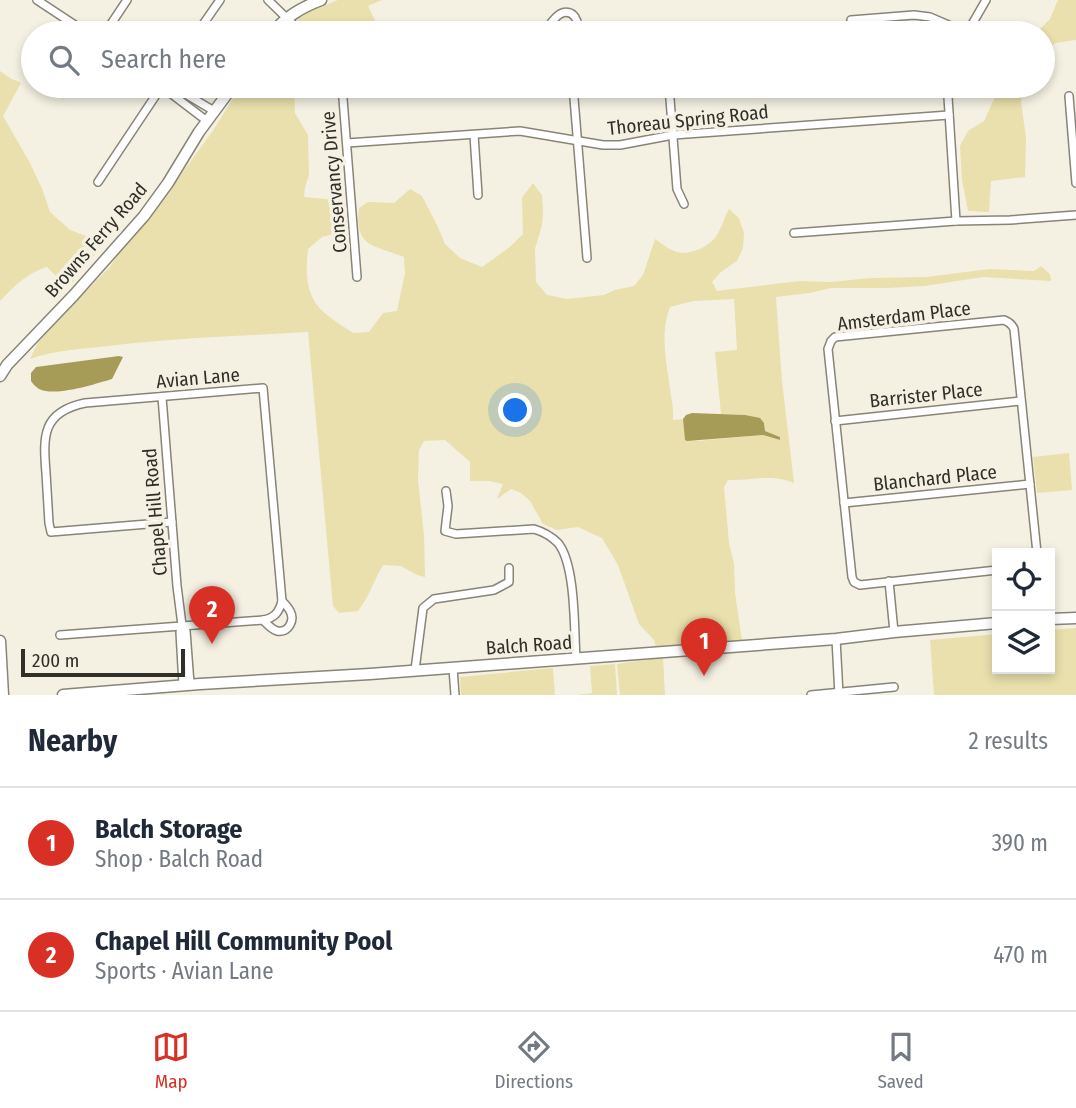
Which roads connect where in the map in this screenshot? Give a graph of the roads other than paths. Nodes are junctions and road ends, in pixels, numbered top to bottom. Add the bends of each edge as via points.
1 (37, 0) edge
2 (127, 0) edge
3 (220, 0) edge
4 (268, 0) edge
5 (321, 0) edge
6 (986, 0) edge
7 (286, 18) junction
8 (851, 20) dead end
9 (69, 21) edge
10 (113, 21) edge
11 (205, 21) edge
12 (283, 21) edge
13 (289, 21) edge
14 (554, 21) edge
15 (577, 21) edge
16 (939, 21) edge
17 (974, 21) edge
18 (1069, 96) dead end
19 (154, 98) edge
20 (177, 98) edge
21 (192, 98) edge
22 (224, 98) edge
23 (343, 98) edge
24 (574, 98) edge
25 (670, 98) edge
26 (949, 98) edge
27 (214, 111) junction
28 (949, 115) junction
29 (207, 121) junction
30 (474, 135) junction
31 (673, 135) junction
32 (578, 141) junction
33 (346, 143) junction
34 (98, 183) dead end
35 (1076, 183) edge
36 (478, 195) dead end
37 (684, 204) dead end
38 (1076, 215) edge
39 (956, 221) junction
40 (794, 233) dead end
41 (587, 258) dead end
42 (357, 276) dead end
43 (3, 364) edge
44 (0, 376) edge
45 (162, 397) junction
46 (1020, 401) junction
47 (835, 421) junction
48 (1030, 484) junction
49 (446, 491) dead end
50 (844, 503) junction
51 (172, 522) junction
52 (1036, 548) edge
53 (509, 568) dead end
54 (992, 571) edge
55 (889, 581) junction
56 (282, 601) junction
57 (1076, 618) edge
58 (1055, 619) edge
59 (263, 620) junction
60 (992, 623) edge
61 (182, 625) junction
62 (894, 632) junction
63 (61, 635) dead end
64 (836, 639) junction
65 (0, 641) edge
66 (576, 659) junction
67 (453, 668) junction
68 (415, 670) junction
69 (1, 685) edge
70 (187, 685) junction
71 (894, 687) dead end
72 (106, 693) edge
73 (94, 694) edge
74 (839, 694) edge
75 (4, 695) edge
76 (63, 695) edge
77 (455, 695) edge
78 (811, 695) edge

1 - 9 street
2 - 10 street
3 - 11 street
4 - 7 street
5 - 7 street
6 - 17 street
7 - 12 street
7 - 13 street
8 - 16 street via 914,15
14 - 15 street via 566,13
18 - 35 street
19 - 34 street
20 - 29 street
21 - 27 street
22 - 27 street, Browns Ferry Road
23 - 33 street, Conservancy Drive
24 - 32 street
25 - 31 street
26 - 28 street
27 - 29 street, Browns Ferry Road
28 - 31 street, Thoreau Spring Road
28 - 39 street
29 - 43 street, Browns Ferry Road via 144,216 74,295
30 - 32 street, Thoreau Spring Road via 526,131
30 - 33 street, Thoreau Spring Road
30 - 36 street
31 - 32 street, Thoreau Spring Road via 620,145
31 - 37 street via 677,189
32 - 41 street
33 - 42 street, Conservancy Drive
38 - 39 street
39 - 40 street
43 - 44 street, Browns Ferry Road
45 - 51 street, Chapel Hill Road
45 - 51 street, Avian Lane via 85,403 58,413 49,424 44,449 49,523 55,533
45 - 56 street, Avian Lane via 263,388
46 - 47 street, Barrister Place
46 - 47 street, Amsterdam Place via 1014,329 1009,321 840,337 831,341 828,349
46 - 48 street, Amsterdam Place
47 - 50 street, Amsterdam Place
48 - 50 street, Blanchard Place
48 - 52 street, Amsterdam Place
49 - 66 street via 445,531 534,529 559,544 569,570
50 - 55 street, Amsterdam Place via 853,582
51 - 61 street, Chapel Hill Road
53 - 68 street via 509,582 494,590 434,598 426,604
54 - 55 street, Amsterdam Place
55 - 62 street
56 - 59 street via 276,615
56 - 59 street via 291,624 279,631
57 - 58 street
59 - 61 street
60 - 62 street, Balch Road
61 - 63 street
61 - 70 street, Chapel Hill Road
62 - 64 street, Balch Road
64 - 66 street, Balch Road
64 - 74 street
65 - 69 street
66 - 67 street, Balch Road
67 - 68 street, Balch Road
67 - 77 street
68 - 70 street, Balch Road
69 - 75 street
70 - 72 street, Balch Road
71 - 74 street
72 - 73 street, Balch Road
73 - 76 street, Balch Road
74 - 78 street

